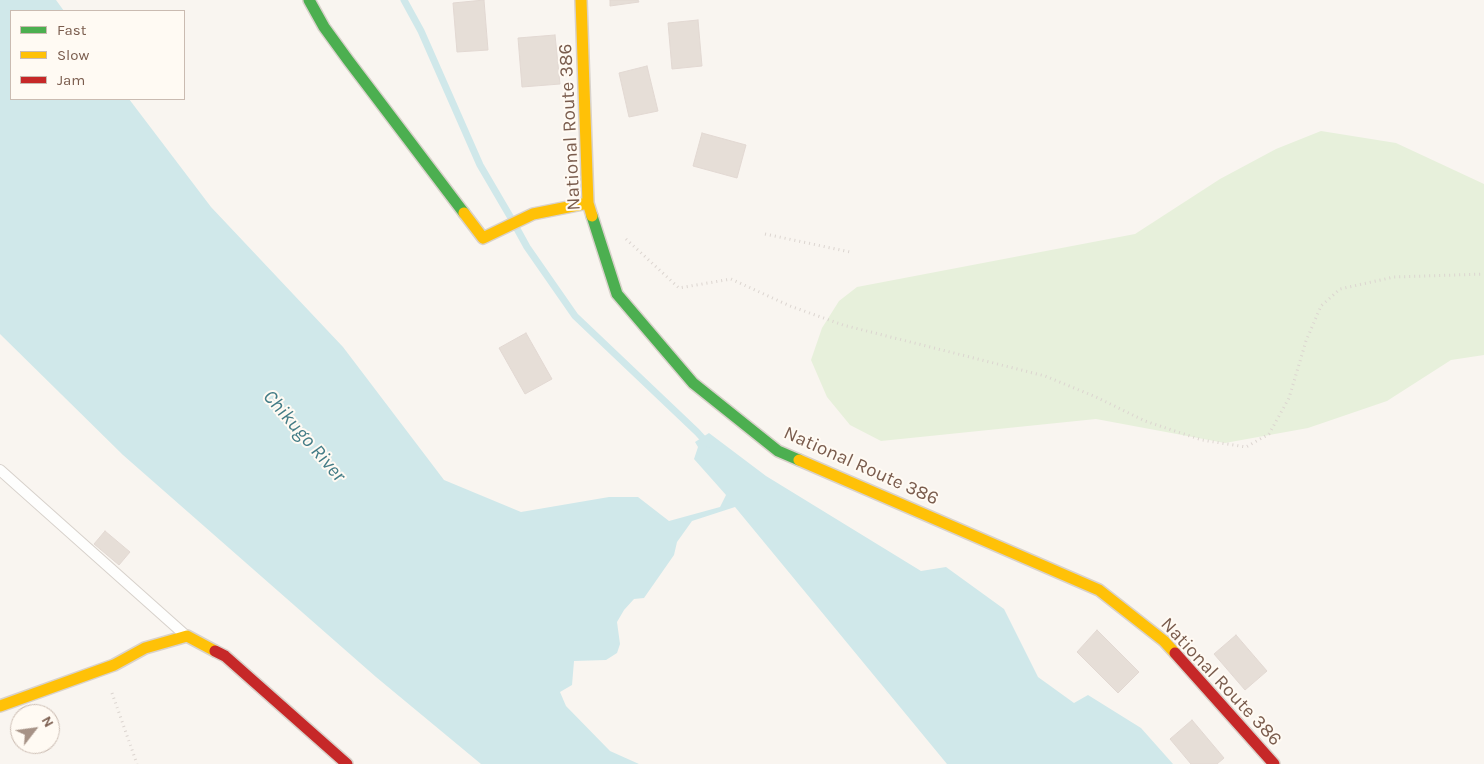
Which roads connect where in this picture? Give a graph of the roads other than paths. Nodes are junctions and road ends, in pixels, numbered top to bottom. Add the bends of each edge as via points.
1 (309, 0) edge
2 (581, 0) edge
3 (588, 203) junction
4 (0, 470) edge
5 (187, 636) junction
6 (0, 706) edge
7 (347, 764) edge
8 (1274, 764) edge

1 - 3 main road via 348,60 483,238 533,214
2 - 3 main road, National Route 386
3 - 8 main road, National Route 386 via 617,294 693,383 778,451 1099,590 1164,641
4 - 5 lane
5 - 6 main road via 144,648 114,665
5 - 7 main road via 225,656

